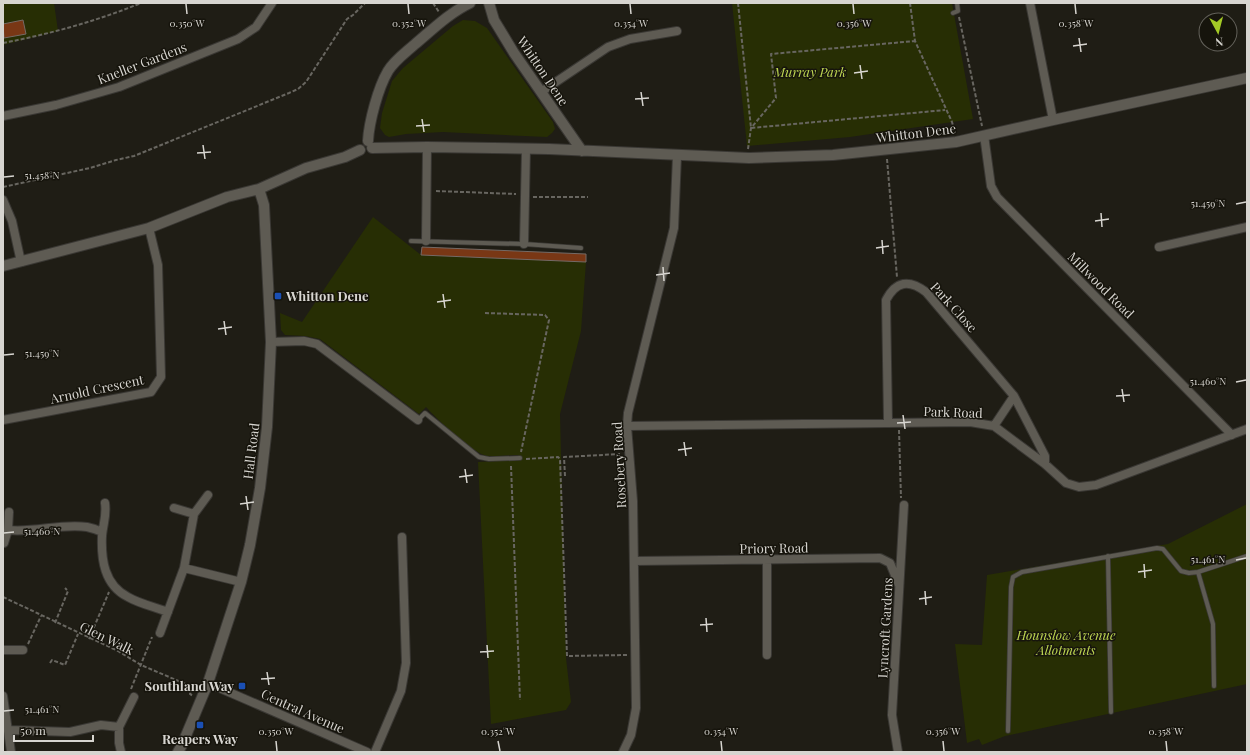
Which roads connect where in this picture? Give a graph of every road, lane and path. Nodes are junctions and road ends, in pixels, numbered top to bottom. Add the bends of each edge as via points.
1 (141, 3) edge
2 (272, 3) edge
3 (365, 3) edge
4 (470, 3) edge
5 (490, 3) edge
6 (738, 3) edge
7 (910, 3) edge
8 (957, 3) edge
9 (1030, 3) edge
10 (958, 12) junction
11 (953, 13) dead end
12 (677, 31) dead end
13 (915, 41) junction
14 (3, 43) edge
15 (1247, 78) edge
16 (541, 92) junction
17 (945, 110) junction
18 (3, 116) edge
19 (1053, 120) junction
20 (751, 128) junction
21 (984, 135) junction
22 (956, 142) junction
23 (370, 144) junction
24 (427, 147) junction
25 (526, 149) junction
26 (886, 149) junction
27 (582, 151) junction
28 (677, 156) junction
29 (749, 158) junction
30 (3, 187) edge
31 (258, 190) junction
32 (427, 191) junction
33 (525, 195) junction
34 (588, 196) dead end
35 (3, 200) edge
36 (1247, 227) edge
37 (148, 228) junction
38 (411, 241) dead end
39 (426, 242) junction
40 (524, 244) junction
41 (1160, 247) dead end
42 (581, 248) dead end
43 (21, 262) junction
44 (3, 266) edge
45 (898, 286) junction
46 (485, 314) dead end
47 (271, 342) junction
48 (1014, 396) junction
49 (3, 420) edge
50 (418, 420) joint
51 (888, 422) junction
52 (899, 422) junction
53 (627, 426) junction
54 (994, 426) junction
55 (1247, 429) edge
56 (1232, 435) junction
57 (629, 453) junction
58 (520, 457) junction
59 (1045, 464) junction
60 (511, 470) dead end
61 (565, 476) dead end
62 (208, 495) dead end
63 (105, 503) dead end
64 (904, 504) joint
65 (174, 508) dead end
66 (9, 512) dead end
67 (194, 514) junction
68 (8, 530) junction
69 (102, 532) junction
70 (402, 537) dead end
71 (4, 543) dead end
72 (1108, 556) junction
73 (1247, 556) edge
74 (767, 560) junction
75 (634, 561) junction
76 (184, 568) junction
77 (1198, 572) junction
78 (241, 582) junction
79 (112, 584) junction
80 (899, 585) junction
81 (65, 588) dead end
82 (3, 597) edge
83 (168, 612) junction
84 (41, 616) junction
85 (55, 623) junction
86 (160, 633) joint
87 (78, 634) junction
88 (89, 639) junction
89 (3, 650) edge
90 (23, 650) joint
91 (636, 654) junction
92 (767, 655) dead end
93 (50, 663) dead end
94 (141, 665) junction
95 (1214, 686) dead end
96 (206, 688) junction
97 (3, 696) edge
98 (134, 697) joint
99 (520, 700) dead end
100 (1111, 712) dead end
101 (119, 727) junction
102 (9, 730) junction
103 (1008, 731) dead end
104 (11, 752) edge
105 (121, 752) edge
106 (178, 752) edge
107 (367, 752) edge
108 (375, 752) edge
109 (623, 752) edge
110 (898, 752) edge

1 - 14 path via 94,20
2 - 18 street, Kneller Gardens via 256,27 238,39 119,87 56,105
3 - 30 path via 347,19 306,82 298,89 134,156
4 - 23 street via 449,15 397,60 388,71 369,127
5 - 16 street, Whitton Dene via 494,20
6 - 20 path
7 - 13 path
8 - 10 lane
9 - 19 street
10 - 11 lane
10 - 21 path
12 - 16 street via 630,39 608,47
13 - 17 path
13 - 20 path via 771,54 776,98
15 - 19 street, Whitton Dene
16 - 27 street, Whitton Dene
17 - 20 path
17 - 22 path via 954,130
19 - 21 street, Whitton Dene
20 - 29 path
21 - 22 street, Whitton Dene
21 - 56 street, Millwood Road via 991,186 997,197
22 - 26 street, Whitton Dene
23 - 24 street, Whitton Dene
23 - 31 street via 363,141 360,150 306,168
24 - 25 street, Whitton Dene
24 - 32 street
25 - 27 street, Whitton Dene
25 - 33 street
26 - 29 street, Whitton Dene via 834,155
26 - 45 path
27 - 28 street, Whitton Dene
28 - 29 street, Whitton Dene
28 - 53 street, Rosebery Road via 674,228 628,413
31 - 37 street via 227,198
31 - 47 street, Hall Road via 264,205
32 - 33 path
32 - 39 street
33 - 34 path
33 - 40 street
35 - 43 street via 12,221
36 - 41 street
37 - 43 street
37 - 49 street, Arnold Crescent via 158,265 160,377 150,392
38 - 39 lane
39 - 40 lane
40 - 42 lane
43 - 44 street
45 - 48 street, Park Close via 909,284 918,286 926,292
45 - 51 street via 886,300
46 - 58 path via 544,315 549,320
47 - 50 street via 304,341 317,344
47 - 78 street, Hall Road via 267,427 260,488
48 - 54 street
48 - 59 street, Park Close via 1045,456
50 - 58 lane via 425,413 479,457
51 - 52 street, Park Road
51 - 53 street, Park Road
52 - 54 street, Park Road via 970,422
52 - 64 path via 900,495
53 - 57 street, Rosebery Road
54 - 59 street, Park Road
55 - 56 street, Park Road
56 - 59 street, Park Road via 1096,486 1079,487 1066,483
57 - 61 path via 564,457
57 - 75 street, Rosebery Road
58 - 91 path via 558,457 560,460 567,656
60 - 99 path
62 - 67 street
63 - 69 street via 106,517
64 - 80 street, Lyncroft Gardens
65 - 67 street
66 - 68 street
67 - 76 street
68 - 69 street via 67,526 89,527
68 - 71 street
69 - 79 street via 102,558
70 - 108 street via 406,663 401,691
72 - 77 lane via 1163,549 1181,571
72 - 100 lane
72 - 103 lane via 1022,572 1013,577
73 - 77 lane
74 - 75 street, Priory Road
74 - 80 street, Priory Road via 880,558 890,563
74 - 92 street
75 - 91 street, Rosebery Road
76 - 78 street
76 - 83 street
77 - 95 lane via 1213,624
78 - 96 street, Hall Road
79 - 83 street via 127,597
79 - 88 path
80 - 110 street, Lyncroft Gardens via 892,715
81 - 85 path via 68,591
82 - 84 path, Glen Walk
83 - 86 street
84 - 85 path, Glen Walk
84 - 90 path
85 - 87 path, Glen Walk
86 - 94 path via 154,631
87 - 88 path, Glen Walk
87 - 93 path via 65,665 52,660
88 - 94 path, Glen Walk via 118,651
89 - 90 street
91 - 109 street, Rosebery Road via 636,708 631,734
94 - 96 path, Glen Walk
94 - 98 path via 130,691
96 - 106 street, Hall Road
96 - 107 street, Central Avenue
97 - 102 street
98 - 101 street
101 - 102 street via 101,725 70,732
101 - 105 street
102 - 104 street

